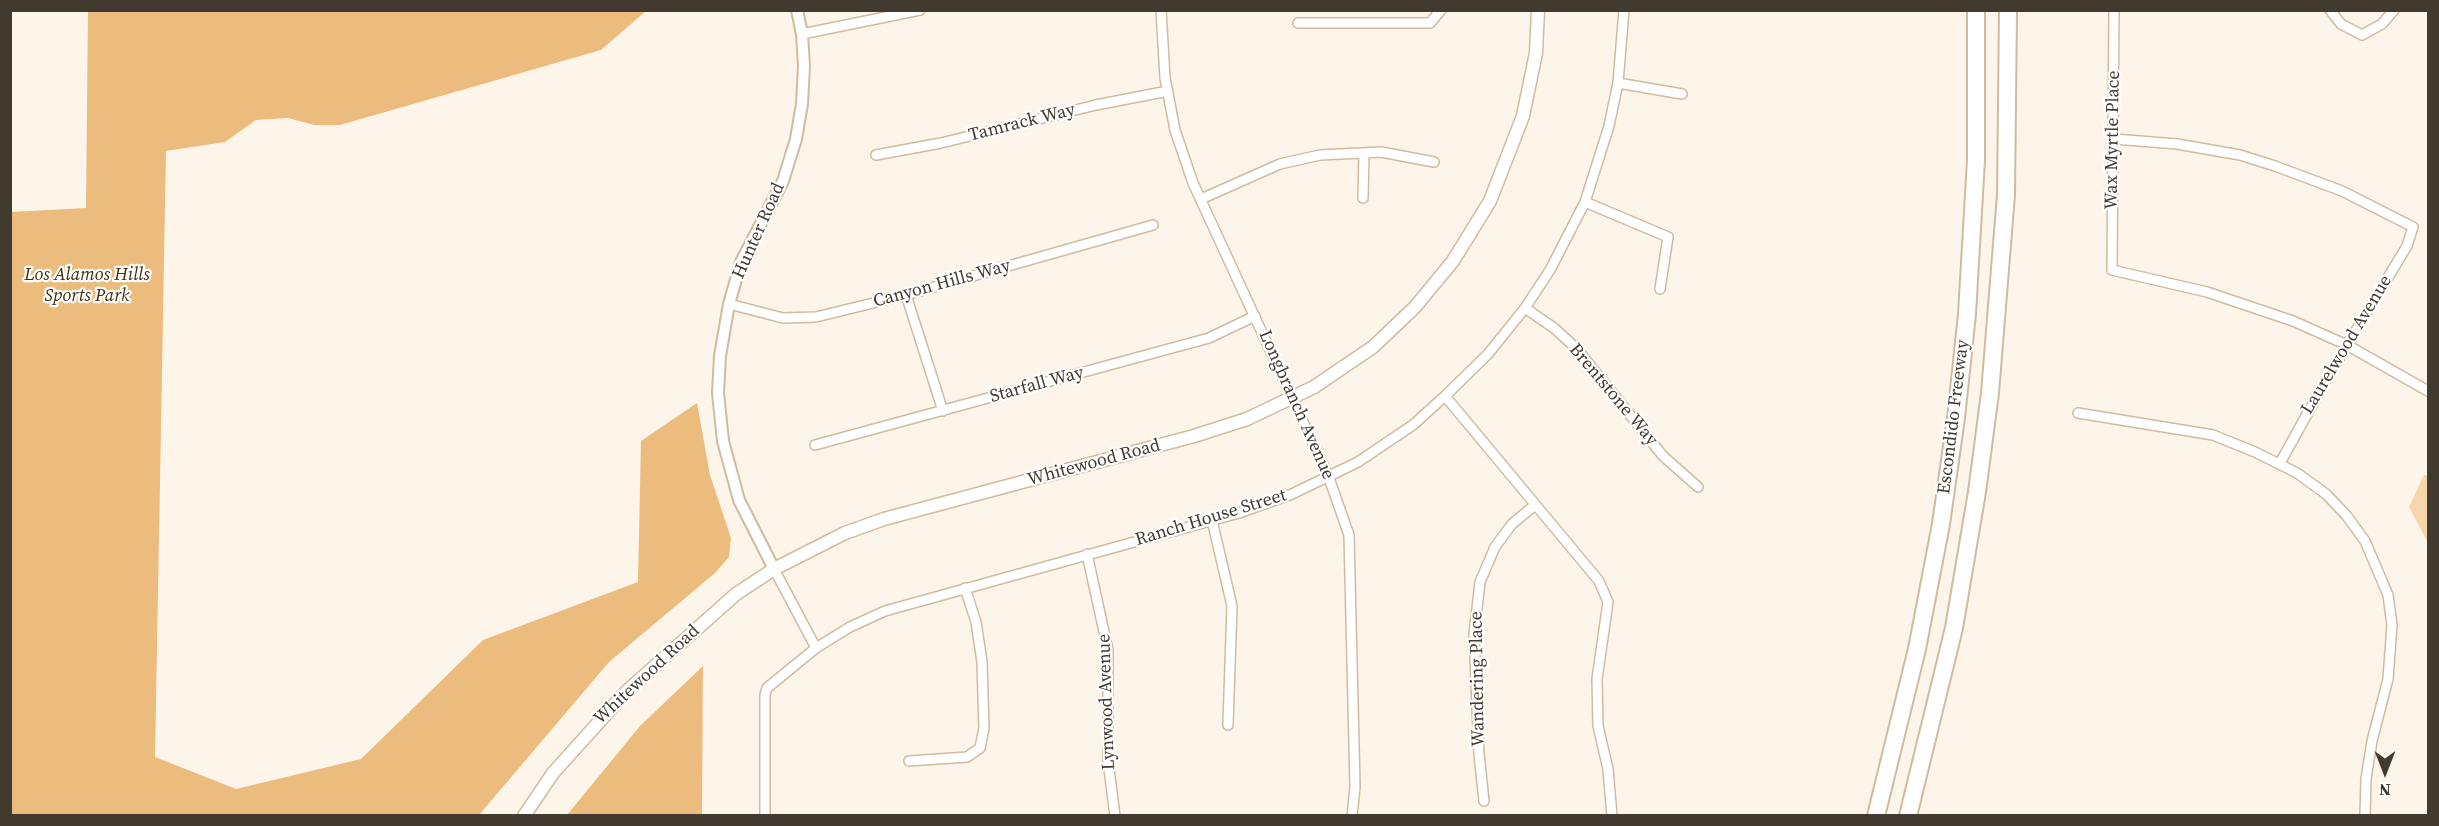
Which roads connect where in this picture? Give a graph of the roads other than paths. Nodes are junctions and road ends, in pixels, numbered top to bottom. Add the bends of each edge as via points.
1 (797, 10) edge
2 (920, 10) edge
3 (1161, 10) edge
4 (1441, 10) edge
5 (1538, 10) edge
6 (1624, 10) edge
7 (1976, 10) edge
8 (2008, 10) edge
9 (2114, 10) edge
10 (2330, 10) edge
11 (2394, 10) edge
12 (888, 14) edge
13 (1298, 22) dead end
14 (802, 34) junction
15 (1618, 83) junction
16 (1168, 91) junction
17 (1682, 94) dead end
18 (2114, 138) junction
19 (1364, 153) junction
20 (876, 154) dead end
21 (1434, 162) dead end
22 (1363, 198) dead end
23 (1201, 199) junction
24 (1585, 202) junction
25 (1153, 225) dead end
26 (1660, 289) dead end
27 (906, 295) junction
28 (729, 304) junction
29 (1525, 308) junction
30 (1255, 316) junction
31 (2347, 345) junction
32 (2428, 391) edge
33 (1445, 396) junction
34 (1294, 398) junction
35 (943, 411) junction
36 (2078, 413) dead end
37 (814, 446) dead end
38 (2280, 463) junction
39 (1329, 478) junction
40 (1698, 487) dead end
41 (1535, 505) junction
42 (1212, 520) junction
43 (1087, 554) junction
44 (774, 568) junction
45 (965, 588) junction
46 (816, 648) junction
47 (1228, 725) dead end
48 (909, 761) dead end
49 (1485, 801) dead end
50 (524, 816) edge
51 (765, 816) edge
52 (1115, 816) edge
53 (1352, 816) edge
54 (1612, 816) edge
55 (1876, 816) edge
56 (1908, 816) edge
57 (2365, 816) edge

1 - 14 street, Hunter Road
2 - 12 street
3 - 16 street, Longbranch Avenue
4 - 13 street via 1430,22
5 - 34 main road, Whitewood Road via 1536,52 1523,116 1502,175 1474,228 1453,261 1397,325 1346,366
6 - 15 street, Ranch House Street
7 - 55 highway, Escondido Freeway via 1976,160 1967,315 1956,418 1917,649
8 - 56 highway, Escondido Freeway via 2006,195 1990,393 1954,628
9 - 18 street, Wax Myrtle Place
10 - 11 street via 2341,24 2362,35 2382,24
12 - 14 street
14 - 28 street, Hunter Road via 802,104 796,139 783,181 741,262
15 - 17 street
15 - 24 street, Ranch House Street
16 - 20 street, Tamrack Way
16 - 23 street, Longbranch Avenue via 1175,130
18 - 31 street, Wax Myrtle Place via 2112,270 2234,300
18 - 31 street, Laurelwood Avenue via 2177,144 2275,166 2342,191 2413,226 2407,246
19 - 21 street via 1382,152
19 - 22 street
19 - 23 street via 1320,154 1280,164
23 - 30 street, Longbranch Avenue
24 - 26 street via 1668,237
24 - 29 street, Ranch House Street
25 - 27 street, Canyon Hills Way
27 - 28 street, Canyon Hills Way via 816,317 783,318
27 - 35 street
28 - 44 street, Hunter Road via 718,393 723,441 739,500
29 - 33 street, Ranch House Street via 1488,354
29 - 40 street, Brentstone Way via 1577,349 1663,456
30 - 34 street, Longbranch Avenue
30 - 35 street, Starfall Way via 1209,338
31 - 32 street
31 - 38 street, Laurelwood Avenue
33 - 39 street, Ranch House Street via 1387,444
33 - 41 street
34 - 39 street, Longbranch Avenue
34 - 44 main road, Whitewood Road via 1194,436 884,519 845,533
35 - 37 street, Starfall Way
36 - 38 street via 2213,435
38 - 57 street via 2326,494 2346,515 2365,541 2388,595 2392,654 2370,751
39 - 42 street, Ranch House Street via 1266,504
39 - 53 street, Longbranch Avenue via 1350,535 1355,787
41 - 49 street, Wandering Place via 1512,524 1495,547 1480,582 1474,634
41 - 54 street via 1599,581 1608,602 1597,679 1598,726 1608,769
42 - 43 street, Ranch House Street
42 - 47 street via 1232,606
43 - 45 street, Ranch House Street
43 - 52 street, Lynwood Avenue via 1108,650 1108,761
44 - 46 street, Hunter Road
44 - 50 main road, Whitewood Road via 736,594 627,691 553,773
45 - 46 street, Ranch House Street via 885,611
45 - 48 street via 976,622 982,662 984,728 980,748 967,757
46 - 51 street, Ranch House Street via 767,688

